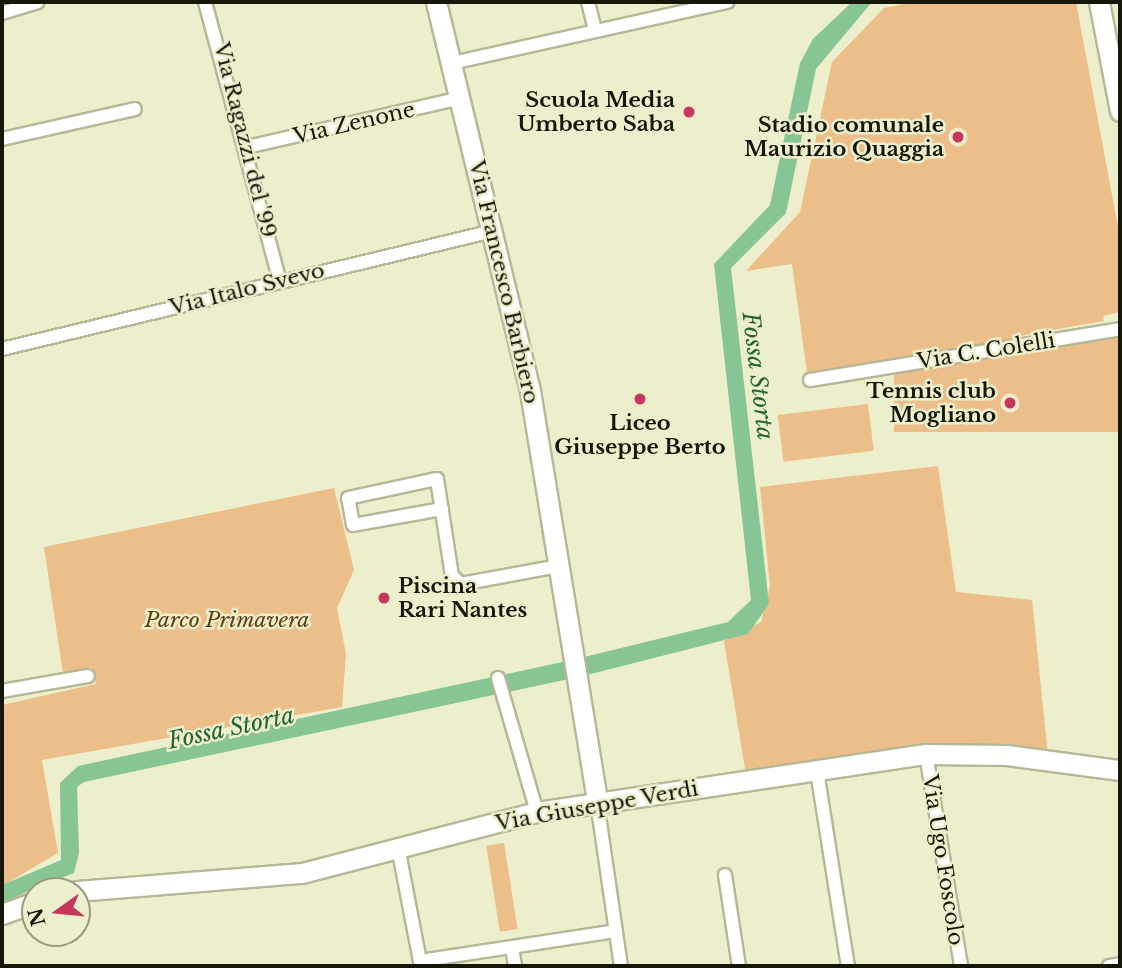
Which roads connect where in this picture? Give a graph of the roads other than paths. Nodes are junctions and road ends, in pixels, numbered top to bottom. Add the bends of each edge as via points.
1 (37, 2) edge
2 (205, 2) edge
3 (436, 2) edge
4 (588, 2) edge
5 (727, 2) edge
6 (1100, 2) edge
7 (700, 5) edge
8 (2, 13) edge
9 (595, 31) junction
10 (452, 63) junction
11 (461, 98) junction
12 (135, 109) dead end
13 (1120, 111) edge
14 (2, 139) edge
15 (247, 147) junction
16 (492, 231) junction
17 (280, 281) junction
18 (1120, 330) edge
19 (2, 349) edge
20 (810, 380) dead end
21 (442, 509) junction
22 (559, 566) junction
23 (88, 676) dead end
24 (499, 679) dead end
25 (2, 691) edge
26 (926, 754) junction
27 (1120, 770) edge
28 (817, 771) junction
29 (597, 802) junction
30 (537, 812) junction
31 (397, 846) junction
32 (725, 875) dead end
33 (91, 890) edge
34 (21, 907) edge
35 (2, 914) edge
36 (616, 931) junction
37 (512, 947) junction
38 (420, 963) edge
39 (1120, 964) edge
40 (515, 966) edge
41 (621, 966) edge
42 (739, 966) edge
43 (848, 966) edge
44 (961, 966) edge
45 (1110, 966) edge

1 - 8 street
2 - 15 street, Via Ragazzi del '99
3 - 10 street, Via Francesco Barbiero
4 - 9 street
5 - 7 street
6 - 13 street
7 - 9 street
9 - 10 street
10 - 11 street, Via Francesco Barbiero
11 - 15 street, Via Zenone
11 - 16 street, Via Francesco Barbiero
12 - 14 street
15 - 17 street, Via Ragazzi del '99
16 - 17 street, Via Italo Svevo
16 - 22 street, Via Francesco Barbiero via 530,391
17 - 19 street, Via Italo Svevo
18 - 20 street, Via C. Colelli
21 - 21 street via 437,479 348,498 354,526
21 - 22 street via 456,582 470,585
22 - 29 street, Via Francesco Barbiero
23 - 25 street
24 - 30 street
26 - 27 street, Via Giuseppe Verdi via 1007,755
26 - 28 street, Via Giuseppe Verdi
26 - 44 street, Via Ugo Foscolo
28 - 29 street, Via Giuseppe Verdi
28 - 43 street
29 - 30 street, Via Giuseppe Verdi
29 - 36 street, Via Francesco Barbiero
30 - 31 street, Via Giuseppe Verdi
31 - 33 street, Via Giuseppe Verdi via 288,875
31 - 38 street
32 - 42 street
34 - 35 street
36 - 37 street
36 - 41 street, Via Francesco Barbiero
37 - 38 street
37 - 40 street
39 - 45 street

